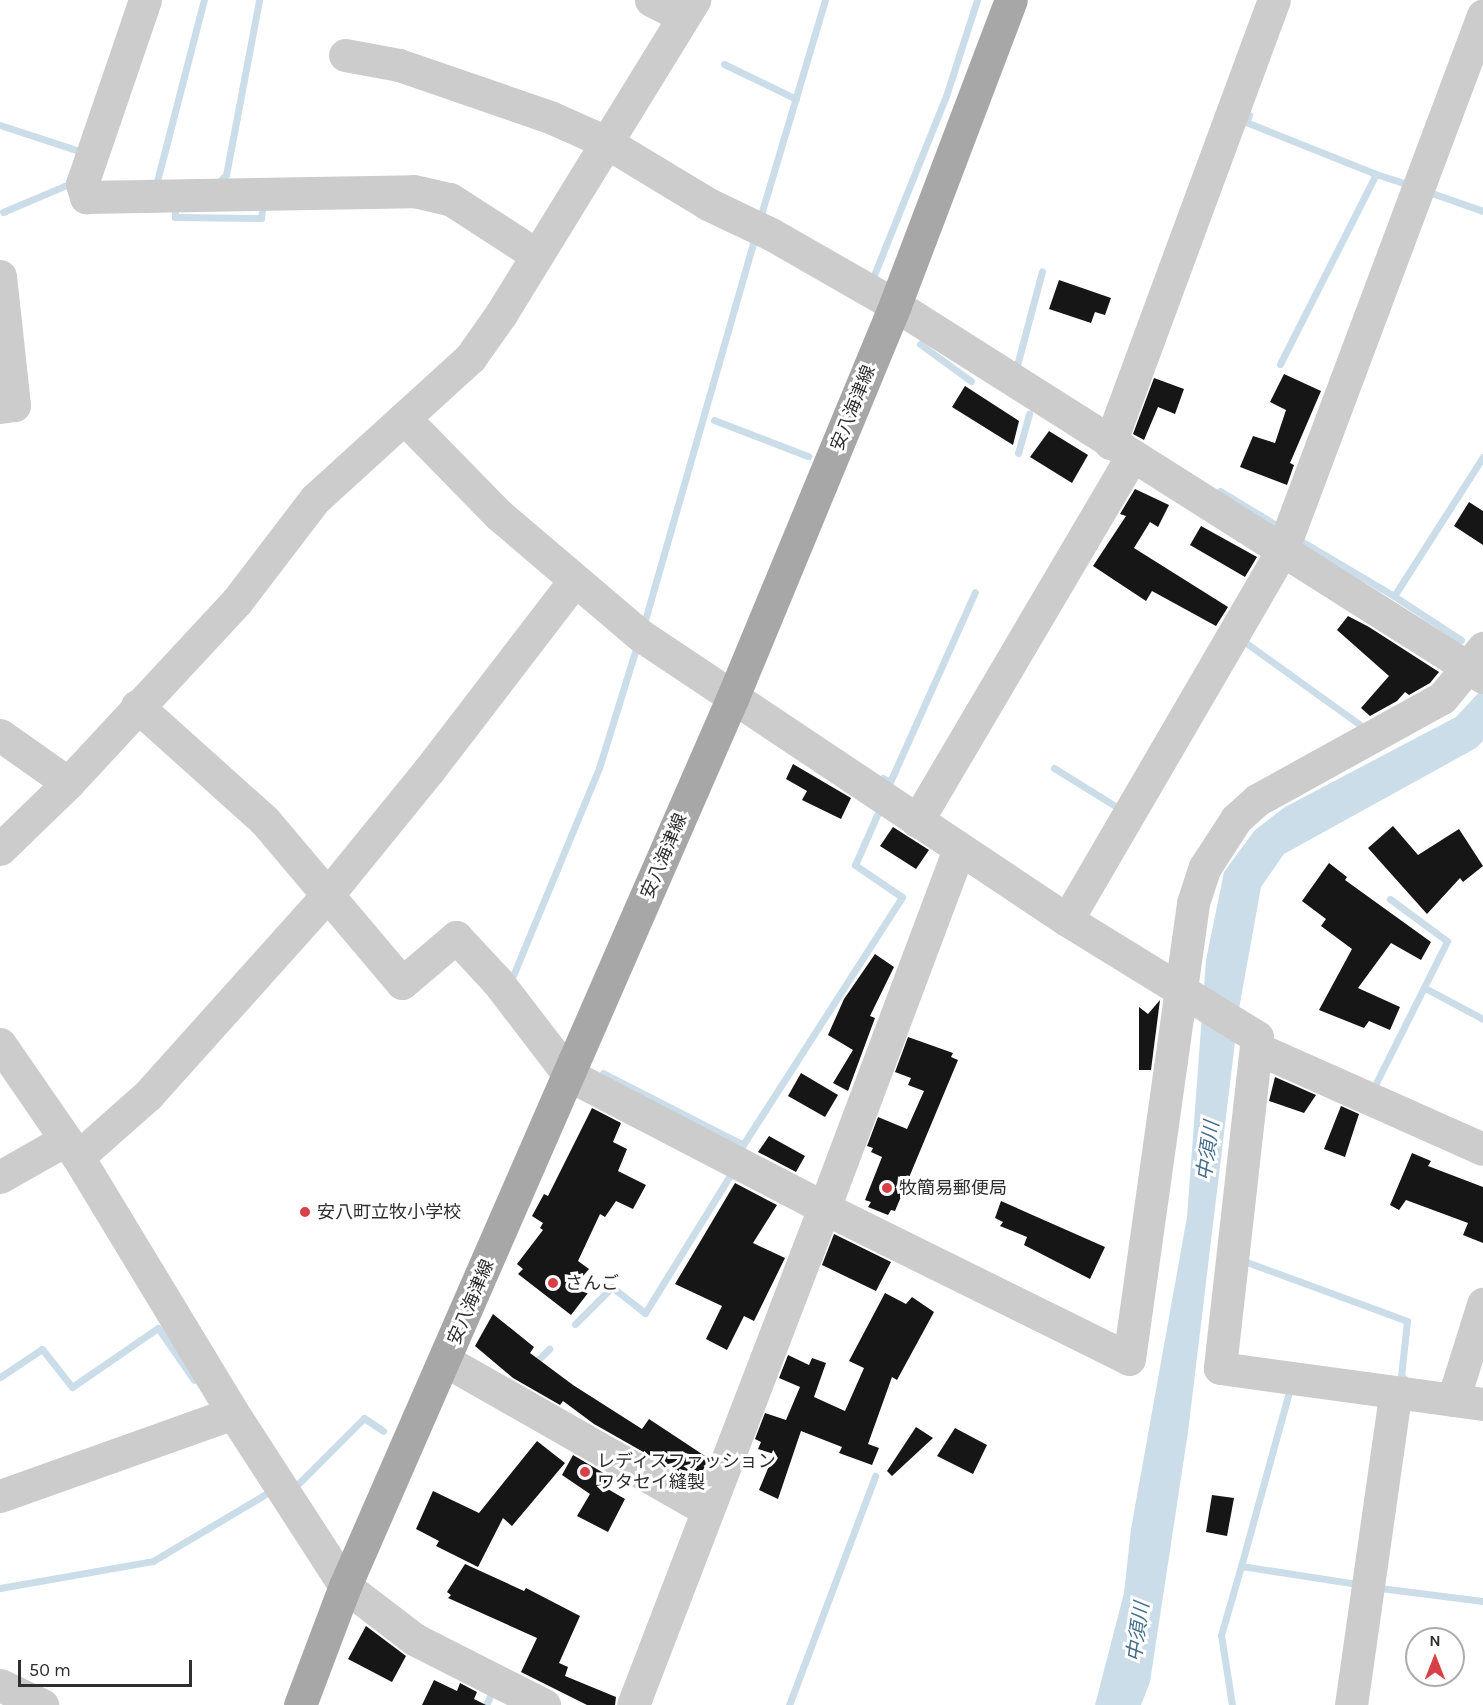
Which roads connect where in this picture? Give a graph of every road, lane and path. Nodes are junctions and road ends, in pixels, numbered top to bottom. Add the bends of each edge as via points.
1 (144, 0) edge
2 (651, 0) edge
3 (1011, 0) edge
4 (1274, 0) edge
5 (689, 8) edge
6 (1483, 15) edge
7 (345, 55) dead end
8 (604, 141) junction
9 (535, 255) junction
10 (0, 276) edge
11 (895, 305) junction
12 (0, 407) edge
13 (404, 418) junction
14 (1121, 449) junction
15 (1282, 551) junction
16 (574, 580) junction
17 (1480, 667) edge
18 (732, 699) junction
19 (137, 706) junction
20 (0, 735) edge
21 (68, 783) junction
22 (917, 821) junction
23 (0, 849) edge
24 (959, 849) junction
25 (329, 894) junction
26 (1067, 920) junction
27 (1190, 998) junction
28 (1249, 1038) junction
29 (0, 1044) edge
30 (569, 1075) junction
31 (70, 1149) junction
32 (1483, 1149) edge
33 (0, 1177) edge
34 (824, 1208) junction
35 (1483, 1304) edge
36 (446, 1361) junction
37 (1395, 1395) junction
38 (1468, 1402) edge
39 (233, 1413) junction
40 (0, 1496) edge
41 (705, 1509) junction
42 (345, 1586) junction
43 (300, 1705) edge
44 (544, 1705) edge
45 (633, 1705) edge
46 (1351, 1705) edge

1 - 9 street via 82,184 86,197 414,191 450,199
2 - 5 street
3 - 11 main road, 安八海津線
4 - 14 street
5 - 8 street
6 - 15 street
7 - 8 street via 399,65 550,117
8 - 9 street
8 - 11 street via 708,204 771,234
9 - 13 street via 470,358
10 - 12 street via 14,405
11 - 14 street
11 - 18 main road, 安八海津線
13 - 16 street via 499,515
13 - 19 street via 315,499 237,601
14 - 15 street
14 - 22 street
15 - 17 street
15 - 26 street
16 - 18 street via 640,635
16 - 25 street
17 - 27 street via 1442,699 1257,800 1236,819 1205,867 1192,903
18 - 22 street
18 - 30 main road, 安八海津線
19 - 21 street
19 - 25 street via 265,821
20 - 21 street
21 - 23 street
22 - 24 street
24 - 26 street
24 - 34 street
25 - 30 street via 402,982 456,937 497,981
25 - 31 street via 148,1095
26 - 27 street
27 - 28 street
27 - 34 street via 1129,1359
28 - 32 street
28 - 37 street via 1220,1368
29 - 31 street
30 - 34 street
30 - 36 main road, 安八海津線
31 - 33 street
31 - 39 street
34 - 41 street
35 - 38 street
36 - 41 street
36 - 42 main road, 安八海津線
37 - 38 street
37 - 46 street
39 - 40 street
39 - 42 street
41 - 45 street
42 - 43 main road, 安八海津線
42 - 44 street via 414,1639

